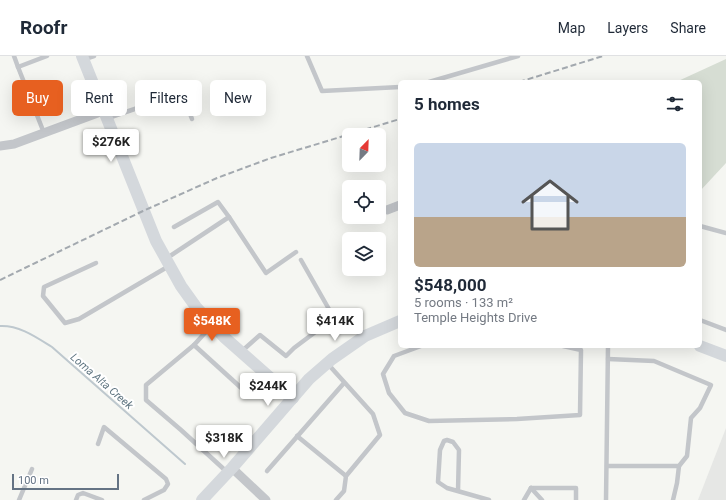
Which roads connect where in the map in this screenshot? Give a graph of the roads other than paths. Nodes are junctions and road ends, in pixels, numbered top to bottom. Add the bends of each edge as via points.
1 (14, 56) edge
2 (47, 56) edge
3 (307, 56) edge
4 (518, 56) edge
5 (86, 57) edge
6 (18, 67) junction
7 (94, 80) edge
8 (435, 80) edge
9 (398, 87) edge
10 (127, 108) edge
11 (99, 116) edge
12 (106, 116) edge
13 (192, 119) dead end
14 (44, 133) junction
15 (0, 146) edge
16 (398, 206) edge
17 (387, 210) dead end
18 (229, 217) junction
19 (702, 227) edge
20 (174, 228) dead end
21 (726, 233) edge
22 (296, 252) dead end
23 (301, 260) dead end
24 (167, 262) junction
25 (96, 263) dead end
26 (702, 321) edge
27 (398, 322) edge
28 (212, 325) junction
29 (726, 330) edge
30 (194, 344) junction
31 (702, 347) edge
32 (416, 348) edge
33 (572, 348) edge
34 (608, 348) edge
35 (241, 352) junction
36 (726, 356) edge
37 (608, 360) junction
38 (327, 364) junction
39 (344, 383) junction
40 (249, 396) dead end
41 (293, 398) junction
42 (297, 436) junction
43 (98, 444) dead end
44 (607, 466) junction
45 (679, 466) junction
46 (32, 469) dead end
47 (230, 471) junction
48 (267, 471) dead end
49 (346, 476) junction
50 (531, 488) junction
51 (458, 491) junction
52 (19, 500) edge
53 (76, 500) edge
54 (102, 500) edge
55 (144, 500) edge
56 (202, 500) edge
57 (266, 500) edge
58 (336, 500) edge
59 (489, 500) edge
60 (524, 500) edge
61 (542, 500) edge
62 (576, 500) edge
63 (606, 500) edge
64 (673, 500) edge

1 - 6 lane
2 - 6 lane
3 - 9 lane via 322,91
4 - 8 lane
5 - 7 street
6 - 14 lane
10 - 13 lane via 182,93
11 - 14 street
12 - 24 street via 143,211
14 - 15 street via 14,144
16 - 17 street
18 - 20 lane via 218,202
18 - 22 lane via 266,273
18 - 24 lane
19 - 21 lane
23 - 35 lane via 334,318 286,356 260,335
24 - 25 lane via 79,319 65,323 43,296 44,287
24 - 28 street via 188,297
26 - 29 lane
27 - 38 street via 365,336
28 - 30 lane
28 - 35 street
30 - 40 lane
30 - 47 lane via 146,385 146,400
31 - 36 street
32 - 33 lane via 394,356 383,374 389,393 405,413 429,421 580,415 581,350
34 - 37 lane
35 - 41 street
37 - 44 lane
37 - 45 lane via 654,361 711,385 700,408 691,418 687,456
38 - 39 lane
38 - 41 street via 309,379
39 - 42 lane
39 - 49 lane via 373,414 380,435
41 - 47 street
42 - 48 lane
42 - 49 lane
43 - 55 lane via 104,427 166,479 168,484 164,490
44 - 45 lane
44 - 63 lane
45 - 64 lane
46 - 52 lane
47 - 56 street
47 - 57 street
49 - 58 lane via 344,491
50 - 60 lane
50 - 61 lane
50 - 62 lane via 576,488
51 - 51 lane via 438,482 440,450 447,440 453,442 459,450
51 - 59 lane
53 - 54 lane via 78,494 83,492

